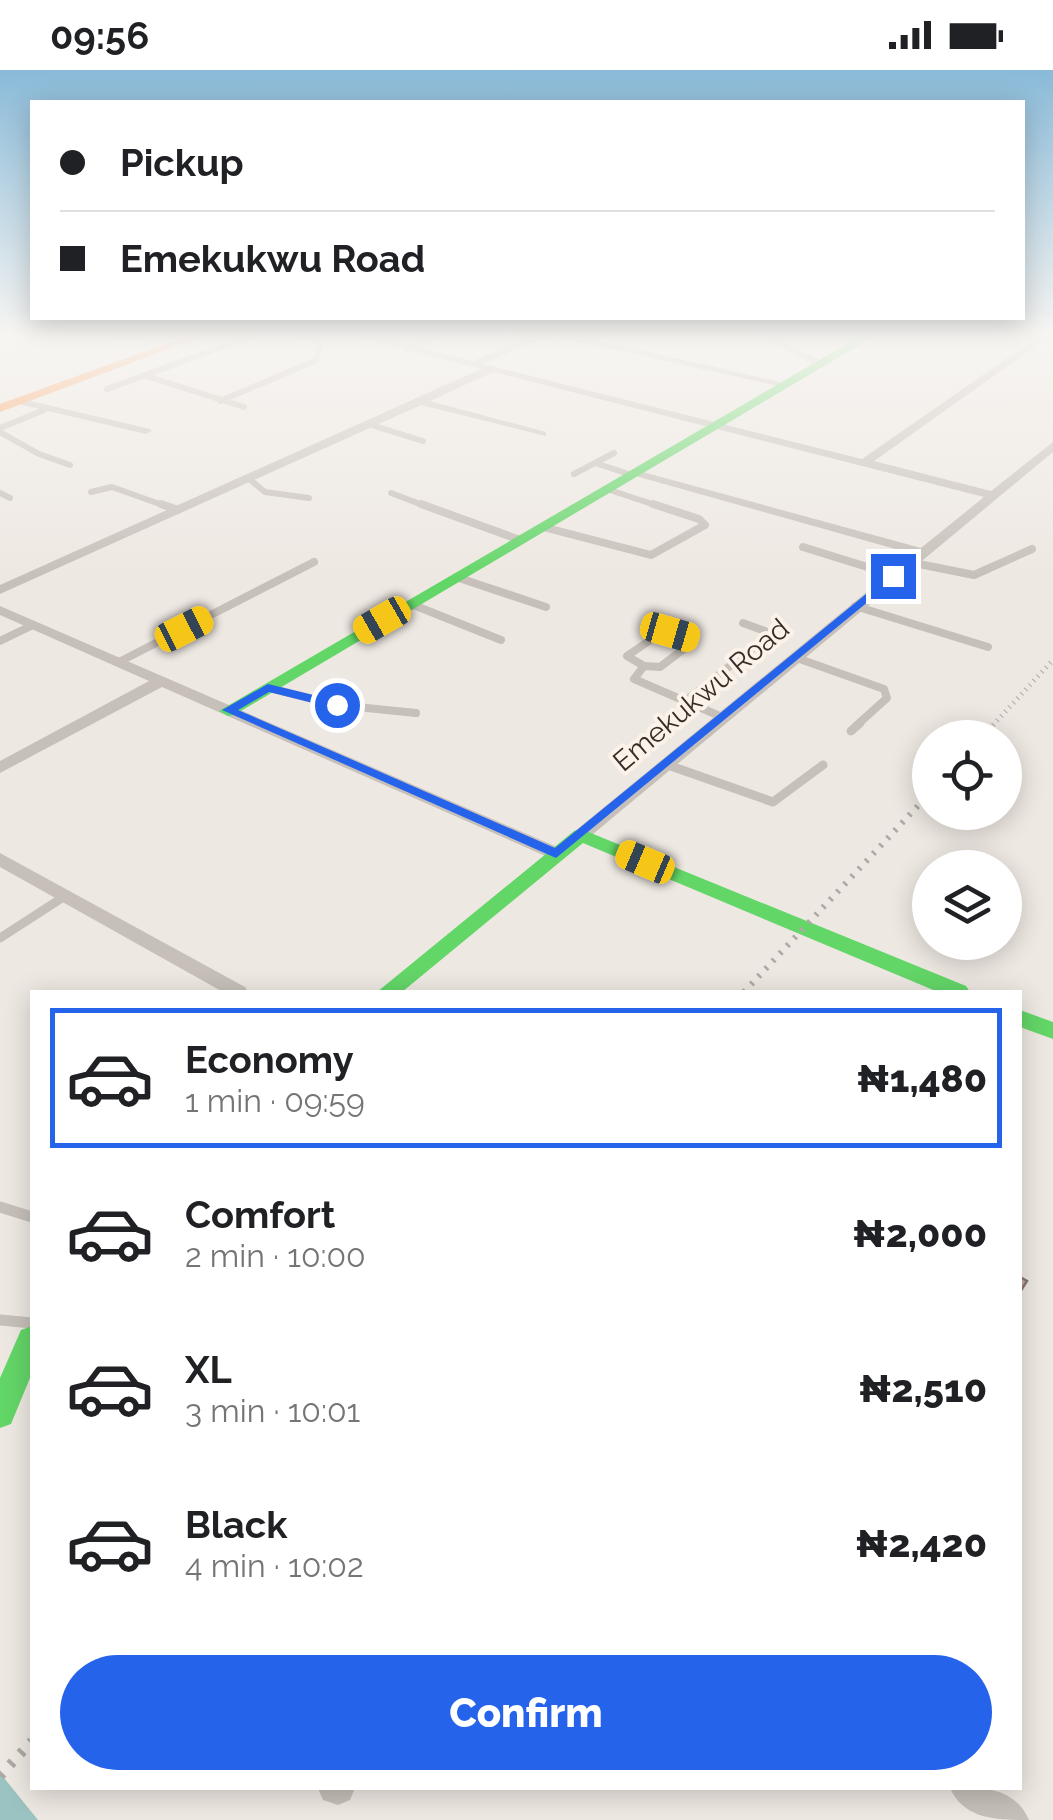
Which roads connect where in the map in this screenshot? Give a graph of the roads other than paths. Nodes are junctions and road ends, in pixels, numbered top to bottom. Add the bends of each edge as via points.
1 (32, 416) edge
2 (90, 416) edge
3 (386, 416) edge
4 (474, 416) edge
5 (675, 416) edge
6 (734, 416) edge
7 (931, 416) edge
8 (368, 424) junction
9 (717, 426) junction
10 (0, 430) edge
11 (146, 431) dead end
12 (542, 434) dead end
13 (423, 440) dead end
14 (1053, 446) edge
15 (614, 453) dead end
16 (864, 462) junction
17 (595, 463) junction
18 (70, 465) dead end
19 (574, 474) dead end
20 (634, 474) junction
21 (248, 478) junction
22 (607, 490) junction
23 (90, 492) dead end
24 (0, 493) edge
25 (390, 493) dead end
26 (993, 496) junction
27 (10, 498) dead end
28 (309, 498) dead end
29 (178, 510) junction
30 (543, 527) junction
31 (520, 540) junction
32 (803, 547) dead end
33 (1032, 549) dead end
34 (915, 557) junction
35 (314, 562) dead end
36 (893, 576) junction
37 (456, 578) junction
38 (0, 590) edge
39 (411, 604) junction
40 (854, 606) junction
41 (546, 607) dead end
42 (0, 610) edge
43 (743, 623) dead end
44 (33, 625) junction
45 (501, 640) dead end
46 (0, 641) edge
47 (988, 648) dead end
48 (794, 657) junction
49 (118, 662) junction
50 (644, 666) junction
51 (160, 681) junction
52 (268, 688) junction
53 (684, 702) junction
54 (228, 710) junction
55 (416, 712) dead end
56 (722, 717) junction
57 (851, 731) dead end
58 (665, 764) junction
59 (823, 765) dead end
60 (0, 768) edge
61 (581, 834) junction
62 (556, 854) junction
63 (0, 859) edge
64 (65, 896) junction
65 (0, 938) edge
66 (234, 990) edge
67 (390, 990) edge
68 (953, 990) edge
69 (1022, 1018) edge
70 (1050, 1023) edge
71 (0, 1208) edge
72 (30, 1217) edge
73 (0, 1320) edge
74 (30, 1323) edge
75 (30, 1344) edge
76 (0, 1414) edge
77 (970, 1790) edge
78 (1012, 1820) edge

1 - 10 lane
2 - 11 street
3 - 8 street
4 - 12 street
5 - 9 street
6 - 9 street
7 - 16 street
8 - 13 lane
8 - 21 street
9 - 16 street
9 - 20 street
10 - 18 lane
14 - 26 street, Emekukwu Road
15 - 17 lane
16 - 26 street
17 - 19 lane
17 - 20 lane
20 - 22 street
20 - 34 street
21 - 28 lane via 266,492
21 - 29 street
22 - 30 street
22 - 30 lane via 705,526 651,555
23 - 29 lane via 107,486
24 - 27 lane
25 - 31 lane
26 - 34 street, Emekukwu Road
29 - 38 street
30 - 31 street
31 - 37 street
32 - 36 lane
33 - 34 lane via 974,575
34 - 36 street, Emekukwu Road
35 - 49 lane
36 - 40 street, Emekukwu Road
37 - 39 street
37 - 41 lane
39 - 45 lane
39 - 52 street
40 - 47 lane
40 - 48 street, Emekukwu Road
42 - 44 street
43 - 53 lane via 767,638
44 - 46 lane
44 - 49 street
48 - 56 street, Emekukwu Road
48 - 57 lane via 884,688 887,698
49 - 51 street
50 - 50 lane via 626,658 659,633 692,640 660,668
50 - 53 lane via 636,683
51 - 54 street
51 - 60 street
52 - 54 street
52 - 55 lane via 337,705
53 - 56 lane
54 - 62 street
56 - 58 street, Emekukwu Road
58 - 59 lane via 762,802 773,802
58 - 61 street, Emekukwu Road
61 - 62 street, Emekukwu Road
61 - 68 street
62 - 67 street, Emekukwu Road
63 - 64 street
64 - 65 lane
64 - 66 street
69 - 70 street
71 - 72 lane
73 - 74 lane
75 - 76 street
77 - 78 street

